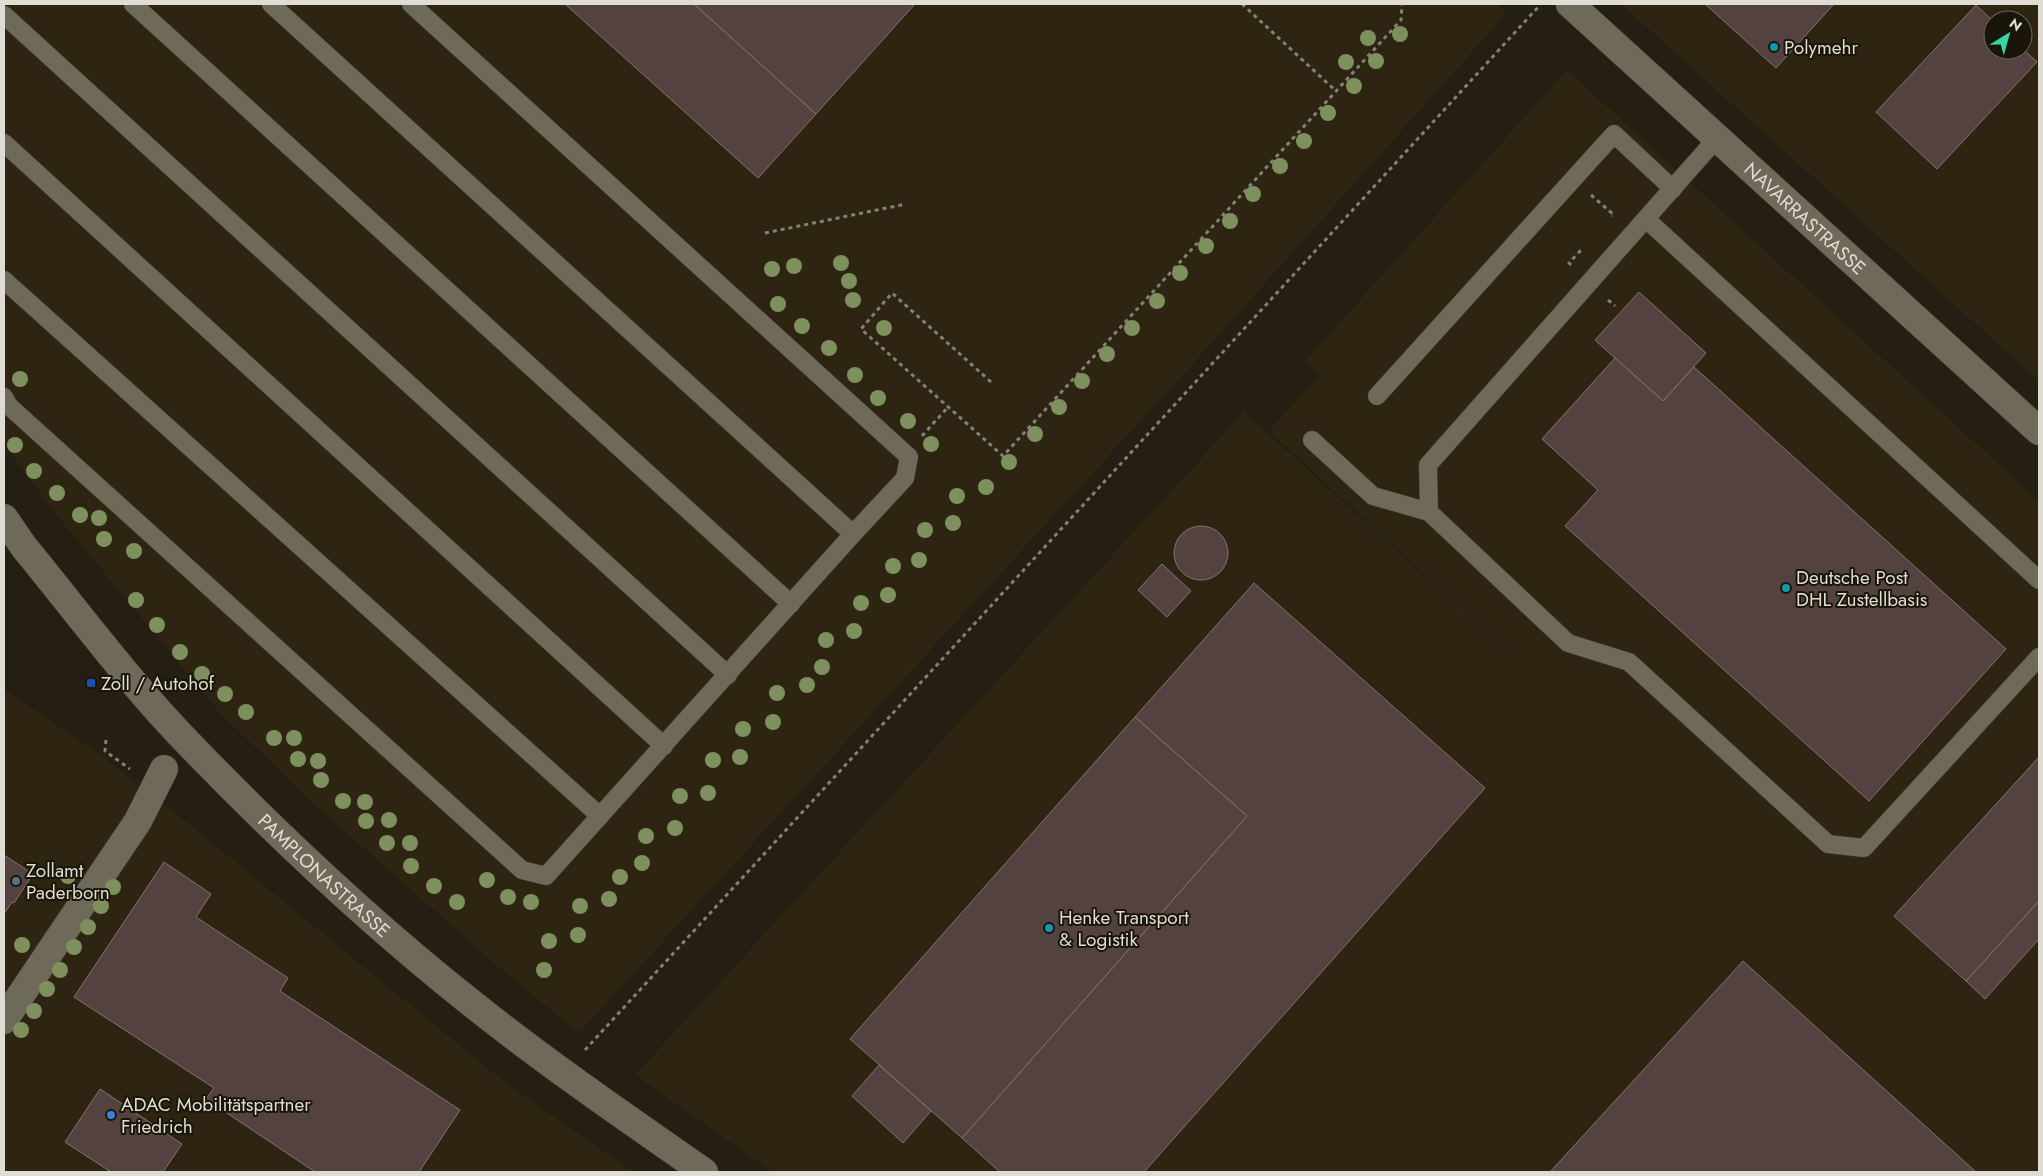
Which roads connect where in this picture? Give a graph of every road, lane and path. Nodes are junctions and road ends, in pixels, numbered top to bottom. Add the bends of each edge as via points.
1 (133, 4) edge
2 (271, 4) edge
3 (412, 4) edge
4 (1242, 4) edge
5 (1402, 4) edge
6 (1570, 4) edge
7 (1539, 7) dead end
8 (4, 15) edge
9 (1336, 91) junction
10 (1718, 138) junction
11 (4, 144) edge
12 (1573, 179) junction
13 (1673, 188) junction
14 (906, 204) dead end
15 (1650, 215) junction
16 (1607, 222) dead end
17 (765, 233) dead end
18 (1582, 249) dead end
19 (4, 280) edge
20 (1590, 283) junction
21 (991, 382) dead end
22 (1377, 396) dead end
23 (4, 397) edge
24 (2039, 431) edge
25 (1312, 440) dead end
26 (1428, 512) junction
27 (4, 518) edge
28 (853, 534) junction
29 (2039, 580) edge
30 (791, 604) junction
31 (2039, 657) edge
32 (728, 675) junction
33 (106, 740) dead end
34 (664, 746) junction
35 (105, 751) dead end
36 (164, 768) dead end
37 (600, 816) junction
38 (4, 1020) edge
39 (585, 1051) dead end
40 (704, 1172) edge

1 - 30 lane
2 - 28 lane
3 - 28 lane via 909,458 905,478
4 - 9 path
5 - 9 path via 1401,20
6 - 10 street, NAVARRASTRASSE
7 - 39 path
8 - 32 lane
9 - 21 path via 1003,456 860,329 892,293
10 - 13 lane
10 - 24 street, NAVARRASTRASSE
11 - 34 lane
12 - 13 lane via 1614,134
12 - 16 path via 1614,215
12 - 22 lane
13 - 15 lane
14 - 17 path
15 - 20 lane
15 - 29 lane
18 - 20 path via 1569,263
19 - 37 lane
20 - 26 lane via 1428,466
23 - 37 lane via 24,420 522,870 546,876
25 - 26 lane via 1373,496
26 - 31 lane via 1568,643 1629,662 1828,844 1864,848
27 - 40 street, PAMPLONASTRASSE via 163,716 288,842 374,921 470,1002
28 - 30 lane
30 - 32 lane
32 - 34 lane
33 - 35 path
34 - 37 lane
36 - 38 street via 138,821

